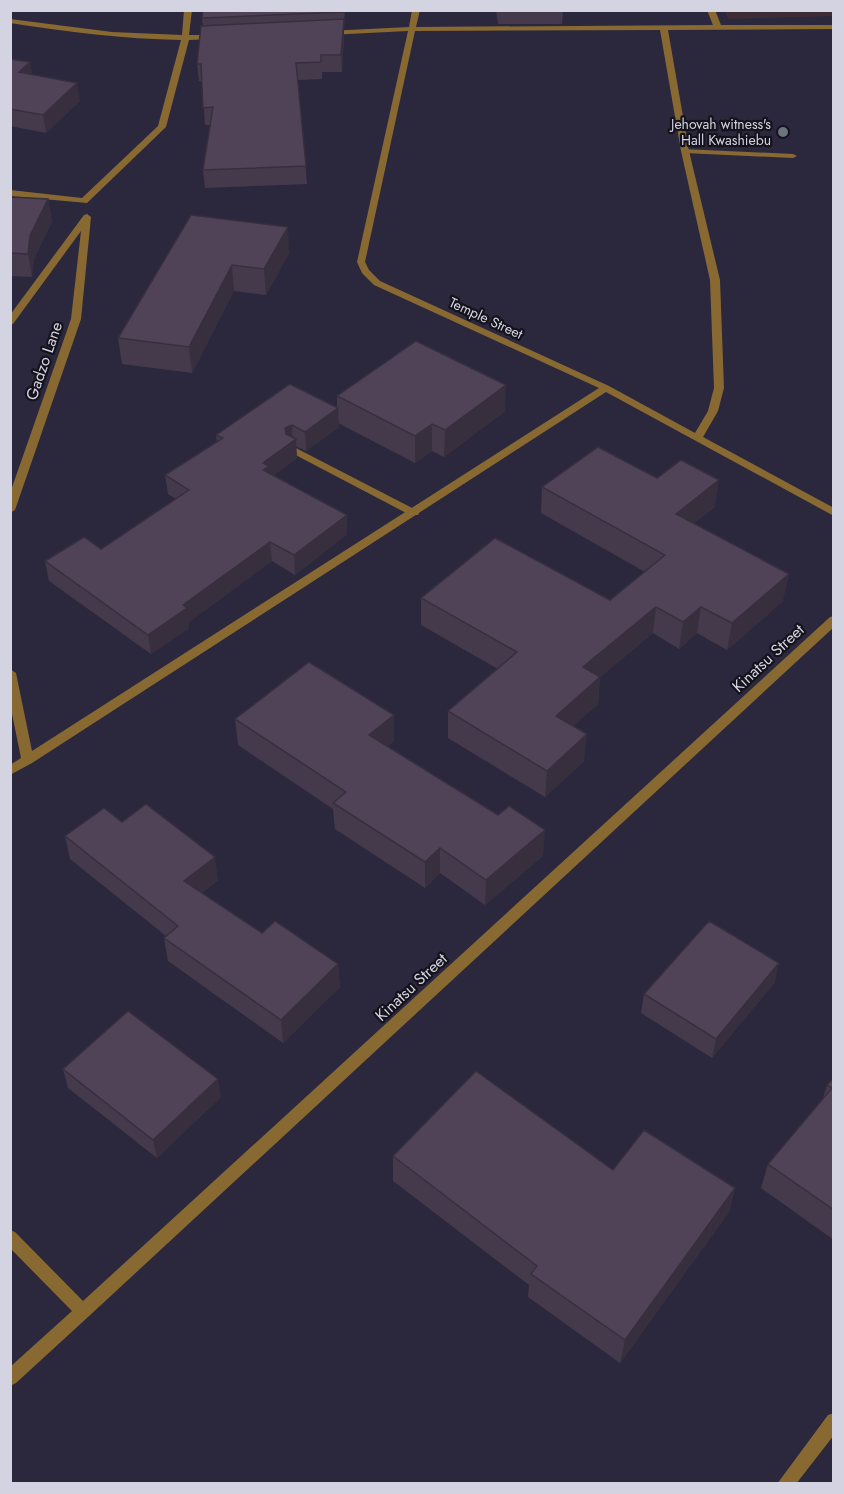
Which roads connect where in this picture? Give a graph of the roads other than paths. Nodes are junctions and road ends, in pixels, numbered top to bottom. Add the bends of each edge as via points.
1 (188, 10) edge
2 (416, 10) edge
3 (711, 10) edge
4 (10, 21) edge
5 (834, 27) edge
6 (718, 28) junction
7 (412, 29) junction
8 (664, 30) junction
9 (321, 33) edge
10 (229, 37) edge
11 (185, 39) junction
12 (685, 151) junction
13 (793, 156) dead end
14 (10, 193) edge
15 (84, 201) junction
16 (87, 217) junction
17 (10, 322) edge
18 (606, 388) junction
19 (697, 438) junction
20 (292, 449) edge
21 (10, 510) edge
22 (414, 513) junction
23 (834, 513) edge
24 (834, 620) edge
25 (10, 673) edge
26 (28, 760) junction
27 (10, 771) edge
28 (10, 1238) edge
29 (83, 1312) junction
30 (10, 1378) edge
31 (834, 1421) edge
32 (786, 1484) edge

1 - 11 street
2 - 7 street, Temple Street
3 - 6 street
4 - 11 street
5 - 6 street
6 - 8 street
7 - 8 street
7 - 9 street
7 - 18 street, Temple Street via 361,262 365,271 377,283
8 - 12 street
10 - 11 street
11 - 15 street via 162,127
12 - 13 street
12 - 19 street via 715,280 719,388 713,411
14 - 15 street
15 - 16 street, Gadzo Lane
16 - 17 street
16 - 21 street, Gadzo Lane via 76,319
18 - 19 street, Temple Street
18 - 22 street
19 - 23 street, Temple Street
20 - 22 street
22 - 26 street
24 - 29 street, Kinatsu Street
25 - 26 street
26 - 27 street
28 - 29 street
29 - 30 street, Kinatsu Street
31 - 32 street

